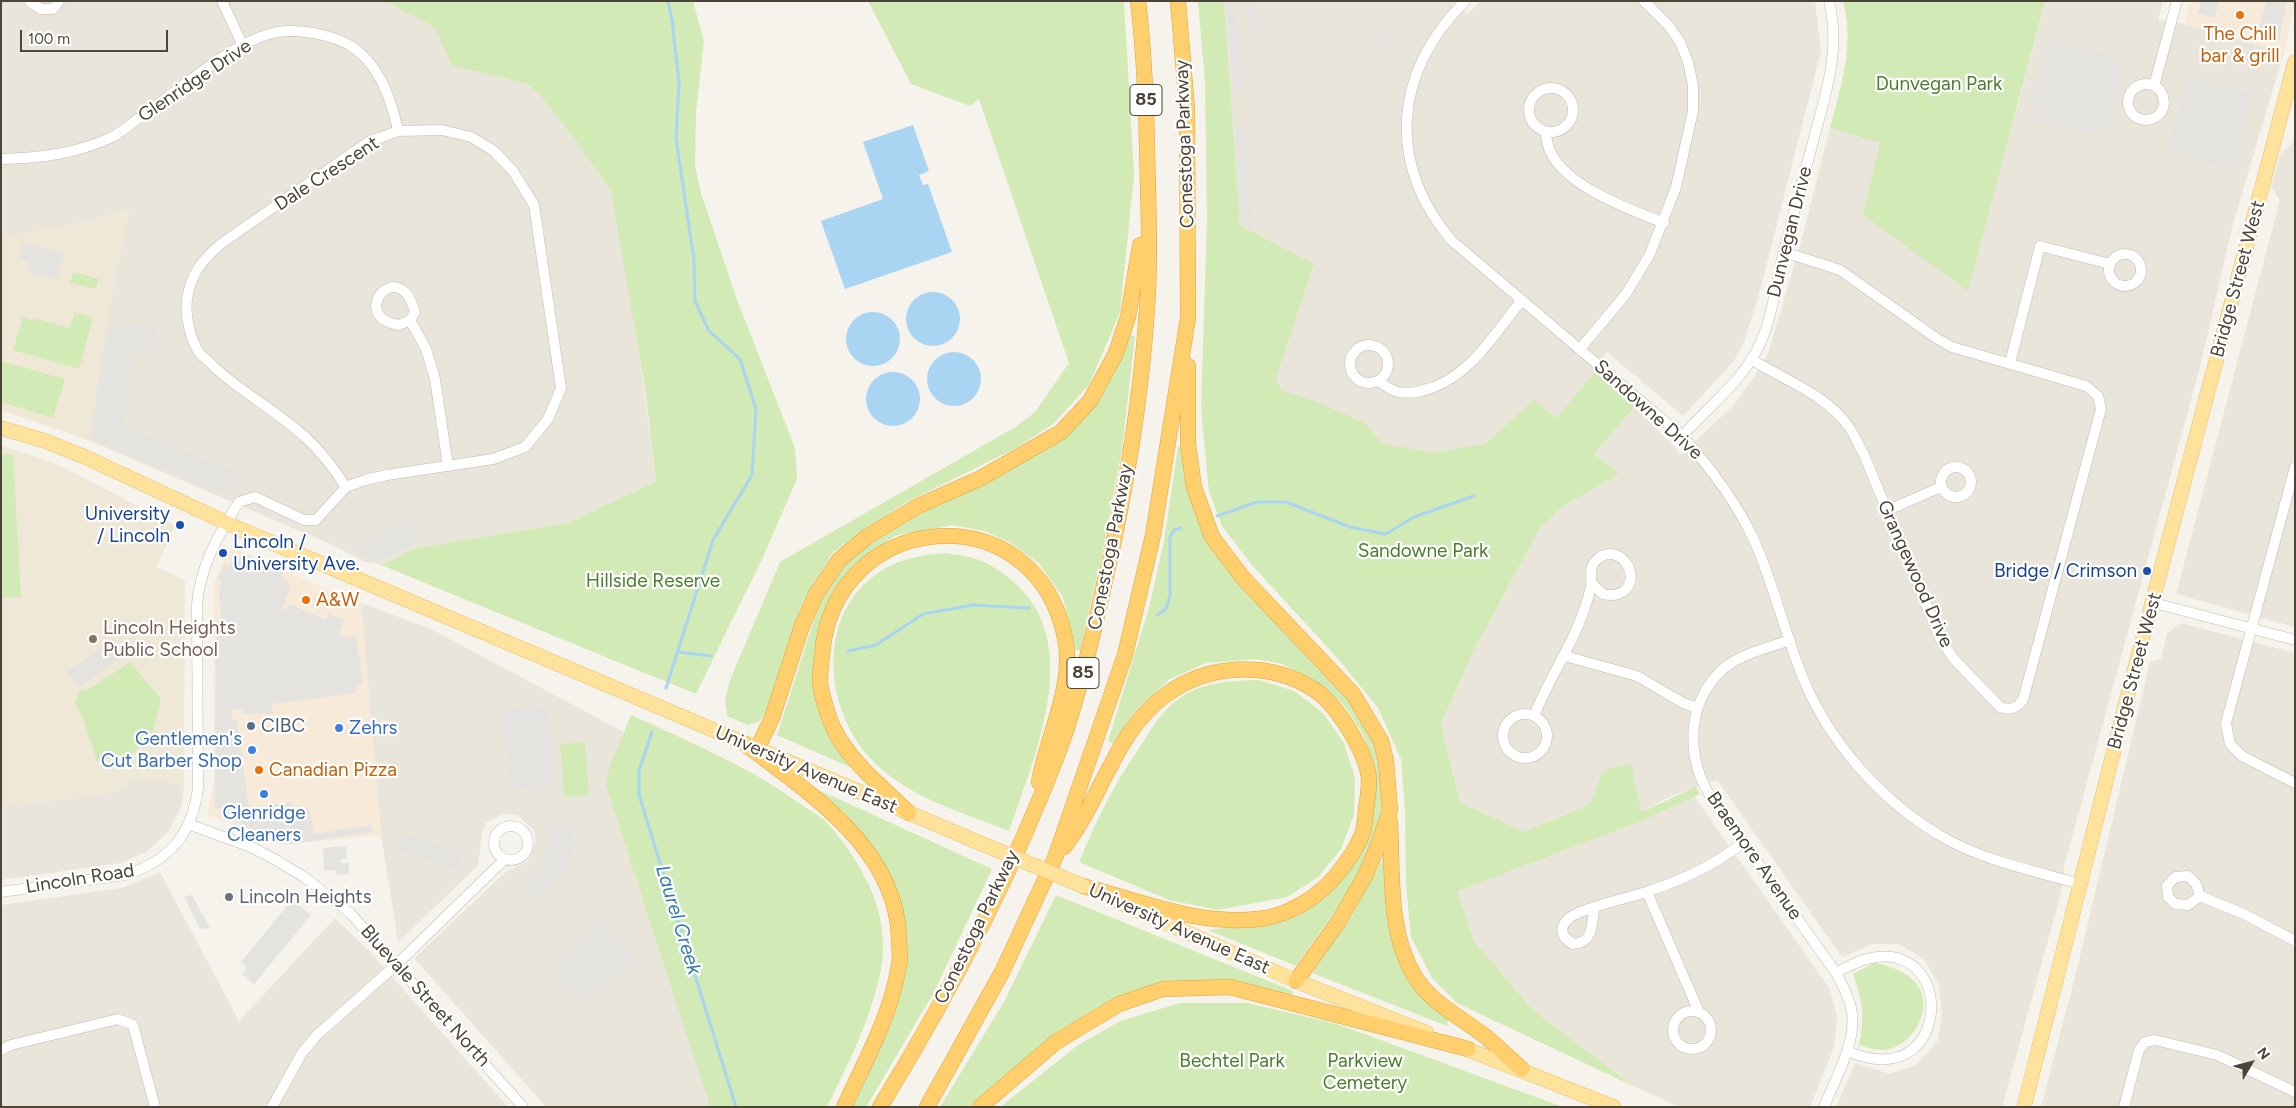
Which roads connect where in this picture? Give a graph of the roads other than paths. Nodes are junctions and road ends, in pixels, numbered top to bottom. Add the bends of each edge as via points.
1 (29, 1) edge
2 (58, 1) edge
3 (222, 1) edge
4 (1138, 1) edge
5 (1178, 1) edge
6 (1465, 1) edge
7 (1644, 1) edge
8 (1829, 1) edge
9 (2177, 1) edge
10 (242, 44) junction
11 (2295, 62) edge
12 (2154, 86) dead end
13 (398, 132) junction
14 (1545, 132) junction
15 (1, 159) edge
16 (1148, 199) junction
17 (1664, 223) junction
18 (1784, 252) junction
19 (2110, 264) dead end
20 (1522, 300) junction
21 (1188, 318) junction
22 (410, 320) dead end
23 (1580, 349) junction
24 (1751, 359) junction
25 (2010, 363) junction
26 (1379, 381) dead end
27 (1, 428) edge
28 (1682, 436) junction
29 (448, 466) junction
30 (2295, 466) edge
31 (1941, 487) dead end
32 (346, 488) junction
33 (1886, 511) junction
34 (228, 523) junction
35 (1592, 584) junction
36 (2154, 602) junction
37 (2251, 628) junction
38 (1790, 640) junction
39 (2295, 640) edge
40 (1565, 656) junction
41 (1697, 708) junction
42 (1534, 716) junction
43 (751, 747) junction
44 (2295, 783) edge
45 (1034, 810) junction
46 (1390, 810) junction
47 (909, 813) junction
48 (188, 824) junction
49 (1744, 842) junction
50 (1056, 858) junction
51 (504, 859) dead end
52 (2080, 884) junction
53 (1083, 886) junction
54 (1, 892) edge
55 (1647, 892) junction
56 (2200, 896) dead end
57 (1594, 908) dead end
58 (2295, 941) edge
59 (397, 964) junction
60 (1836, 973) junction
61 (1296, 981) junction
62 (1699, 1012) dead end
63 (1468, 1049) junction
64 (1, 1050) edge
65 (1846, 1051) junction
66 (1522, 1069) junction
67 (2295, 1092) edge
68 (155, 1107) edge
69 (272, 1107) edge
70 (523, 1107) edge
71 (844, 1107) edge
72 (880, 1107) edge
73 (926, 1107) edge
74 (980, 1107) edge
75 (1614, 1107) edge
76 (1824, 1107) edge
77 (2024, 1107) edge
78 (2124, 1107) edge

1 - 2 street via 41,9 53,9
3 - 10 street
4 - 16 highway, Conestoga Parkway / 85 via 1144,51
5 - 21 highway, Conestoga Parkway / 85 via 1187,110
6 - 20 street, Sandowne Drive via 1434,37 1415,77 1407,147 1421,196 1434,220 1452,240
7 - 17 street via 1680,42 1693,84 1693,111 1676,187
8 - 18 street, Dunvegan Drive via 1835,28 1829,80
9 - 12 street
10 - 13 street, Glenridge Drive via 271,33 314,32 344,41 372,64 393,106
10 - 15 street, Glenridge Drive via 113,136 81,150 54,156
11 - 36 main road, Bridge Street West
13 - 29 street, Dale Crescent via 442,130 471,137 494,151 513,171 534,205 551,312 561,388 548,420 525,447 493,459
13 - 32 street, Dale Crescent via 368,142 222,243 195,272 186,310 199,352 222,374 306,437
14 - 14 street via 1531,120 1530,102 1542,90 1558,89 1573,104 1573,116 1563,130
14 - 17 street via 1550,151 1562,169 1593,192
16 - 43 highway via 1128,318 1116,353 1090,401 1061,432 981,478 918,506 868,536 839,560 815,596 802,626 772,718
16 - 45 highway, Conestoga Parkway / 85 via 1147,307 1138,405 1113,547 1088,656 1060,747
17 - 23 street via 1638,276
18 - 24 street, Dunvegan Drive via 1767,325
18 - 25 street, Grangewood Drive via 1840,270 1952,347
19 - 25 street via 2040,246
20 - 23 street, Sandowne Drive
20 - 26 street via 1472,363 1436,388 1409,394 1390,391
21 - 46 highway via 1188,444 1194,487 1212,537 1244,579 1353,694 1381,741
21 - 50 highway, Conestoga Parkway / 85 via 1153,535 1125,655
22 - 29 street via 426,349 435,379
23 - 28 street, Sandowne Drive
24 - 28 street, Dunvegan Drive via 1740,376
24 - 33 street, Grangewood Drive via 1833,409 1849,428 1864,455
25 - 33 street, Grangewood Drive via 2086,386 2098,396 2101,408 2023,700 2017,707 2000,707 1946,649
27 - 34 main road, University Avenue East via 85,457
28 - 38 street, Sandowne Drive via 1710,467 1752,537
29 - 32 street, Dale Crescent via 386,475
30 - 37 street
31 - 33 street
32 - 34 street, Dale Crescent via 316,520 304,520 254,497 239,502
34 - 43 main road, University Avenue East
34 - 48 street, Lincoln Road via 204,565 199,583 198,788 195,809
35 - 35 street via 1591,567 1603,555 1622,558 1630,569 1629,583 1618,594 1603,594
35 - 40 street
36 - 37 street
36 - 52 main road, Bridge Street West
37 - 39 street
37 - 44 street via 2226,723 2230,744 2242,756
38 - 41 street, Braemore Avenue via 1746,656 1723,669
38 - 52 street, Sandowne Drive via 1808,689 1834,736 1868,778 1902,810 1946,839 1987,858
40 - 41 street via 1637,676
40 - 42 street via 1542,695
41 - 49 street, Braemore Avenue via 1693,753 1698,771 1710,796
42 - 42 street via 1545,726 1547,742 1535,757 1518,758 1507,749 1503,739 1505,726 1517,716
43 - 47 main road, University Avenue East
43 - 71 highway via 823,804 862,844 886,882 899,922 900,964 885,1020
45 - 47 highway via 1066,671 1066,640 1056,606 1036,576 1007,550 979,539 946,535 921,538 890,550 865,565 839,597 823,638 820,684 834,729 858,763
45 - 72 highway, Conestoga Parkway / 85 via 979,931 911,1057
46 - 61 highway via 1365,876 1339,921
46 - 66 highway via 1393,896 1399,940 1416,978 1446,1010 1484,1035
47 - 53 main road, University Avenue East, bridge
48 - 54 street, Lincoln Road via 170,851 144,869 125,875
48 - 59 street, Bluevale Street North via 252,848 304,877 350,913
49 - 55 street via 1700,870
49 - 60 street, Braemore Avenue
50 - 53 highway via 1079,828 1105,774 1140,718 1189,679 1225,670 1272,670 1315,690 1336,710 1353,737 1369,780 1363,832 1350,858 1315,896 1268,918 1210,919
50 - 73 highway, Conestoga Parkway / 85 via 1002,972
51 - 59 street
52 - 77 main road, Bridge Street West
53 - 61 main road, University Avenue East
55 - 57 street
55 - 62 street
56 - 58 street via 2244,914
59 - 69 street via 317,1035 302,1053
59 - 70 street, Bluevale Street North
60 - 65 street, Braemore Avenue via 1852,1014
60 - 65 street via 1872,956 1896,957 1919,972 1932,1002 1932,1016 1924,1037 1903,1056 1885,1061
61 - 63 main road, University Avenue East
63 - 66 main road, University Avenue East
63 - 74 highway via 1230,987 1163,989 1119,1004 1056,1042
64 - 68 street via 118,1019 133,1025
65 - 76 street, Braemore Avenue
66 - 75 main road, University Avenue East
67 - 78 street via 2217,1055 2155,1040 2145,1042 2139,1050

